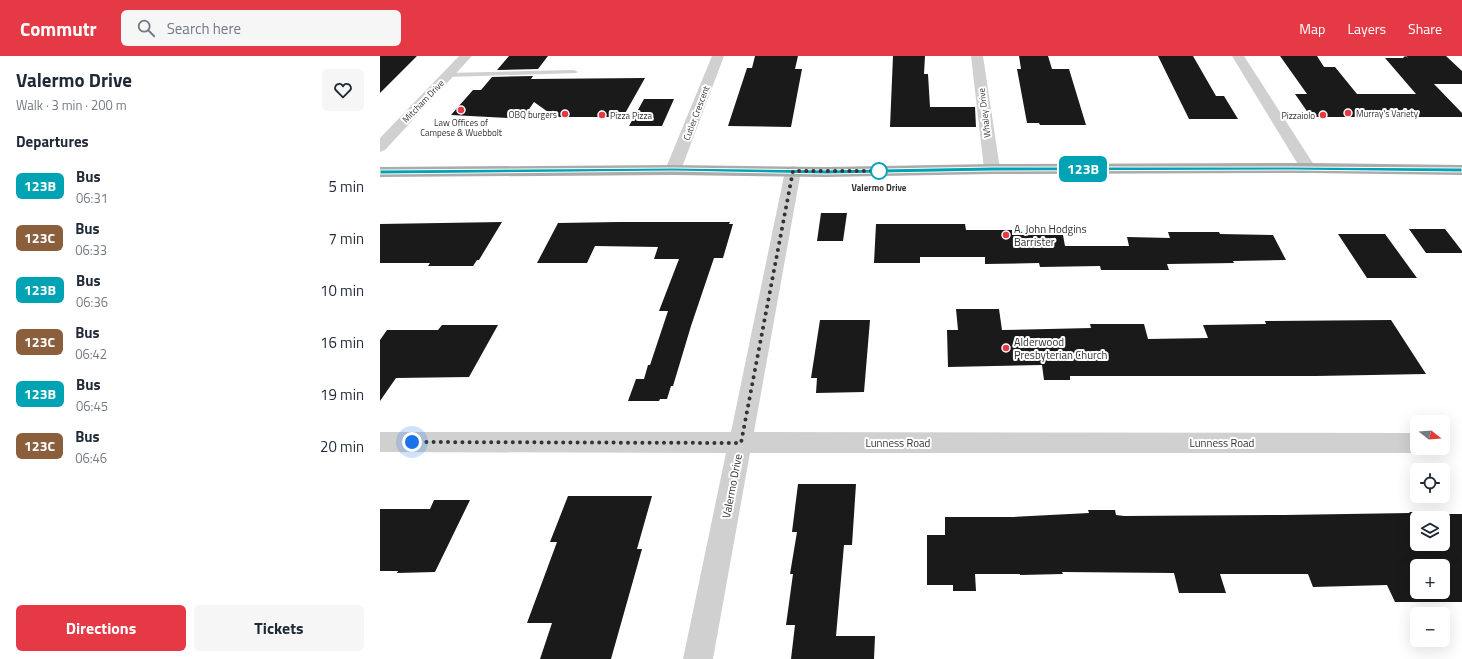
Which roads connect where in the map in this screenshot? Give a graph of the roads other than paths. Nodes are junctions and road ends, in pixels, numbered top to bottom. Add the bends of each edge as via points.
1 (466, 56) edge
2 (718, 56) edge
3 (977, 56) edge
4 (1238, 56) edge
5 (574, 72) dead end
6 (448, 75) junction
7 (380, 147) edge
8 (1308, 168) junction
9 (992, 169) junction
10 (673, 170) junction
11 (1462, 170) edge
12 (793, 171) junction
13 (380, 172) edge
14 (380, 442) edge
15 (1410, 442) edge
16 (741, 443) junction
17 (698, 659) edge

1 - 6 street, Mitcham Drive
2 - 10 street, Cutler Crescent
3 - 9 street, Whaley Drive
4 - 8 street
5 - 6 lane
6 - 7 street, Mitcham Drive
8 - 9 main road
8 - 11 main road
9 - 12 main road
10 - 12 main road
10 - 13 main road
12 - 16 street, Valermo Drive
14 - 16 street, Lunness Road
15 - 16 street, Lunness Road
16 - 17 street, Valermo Drive

